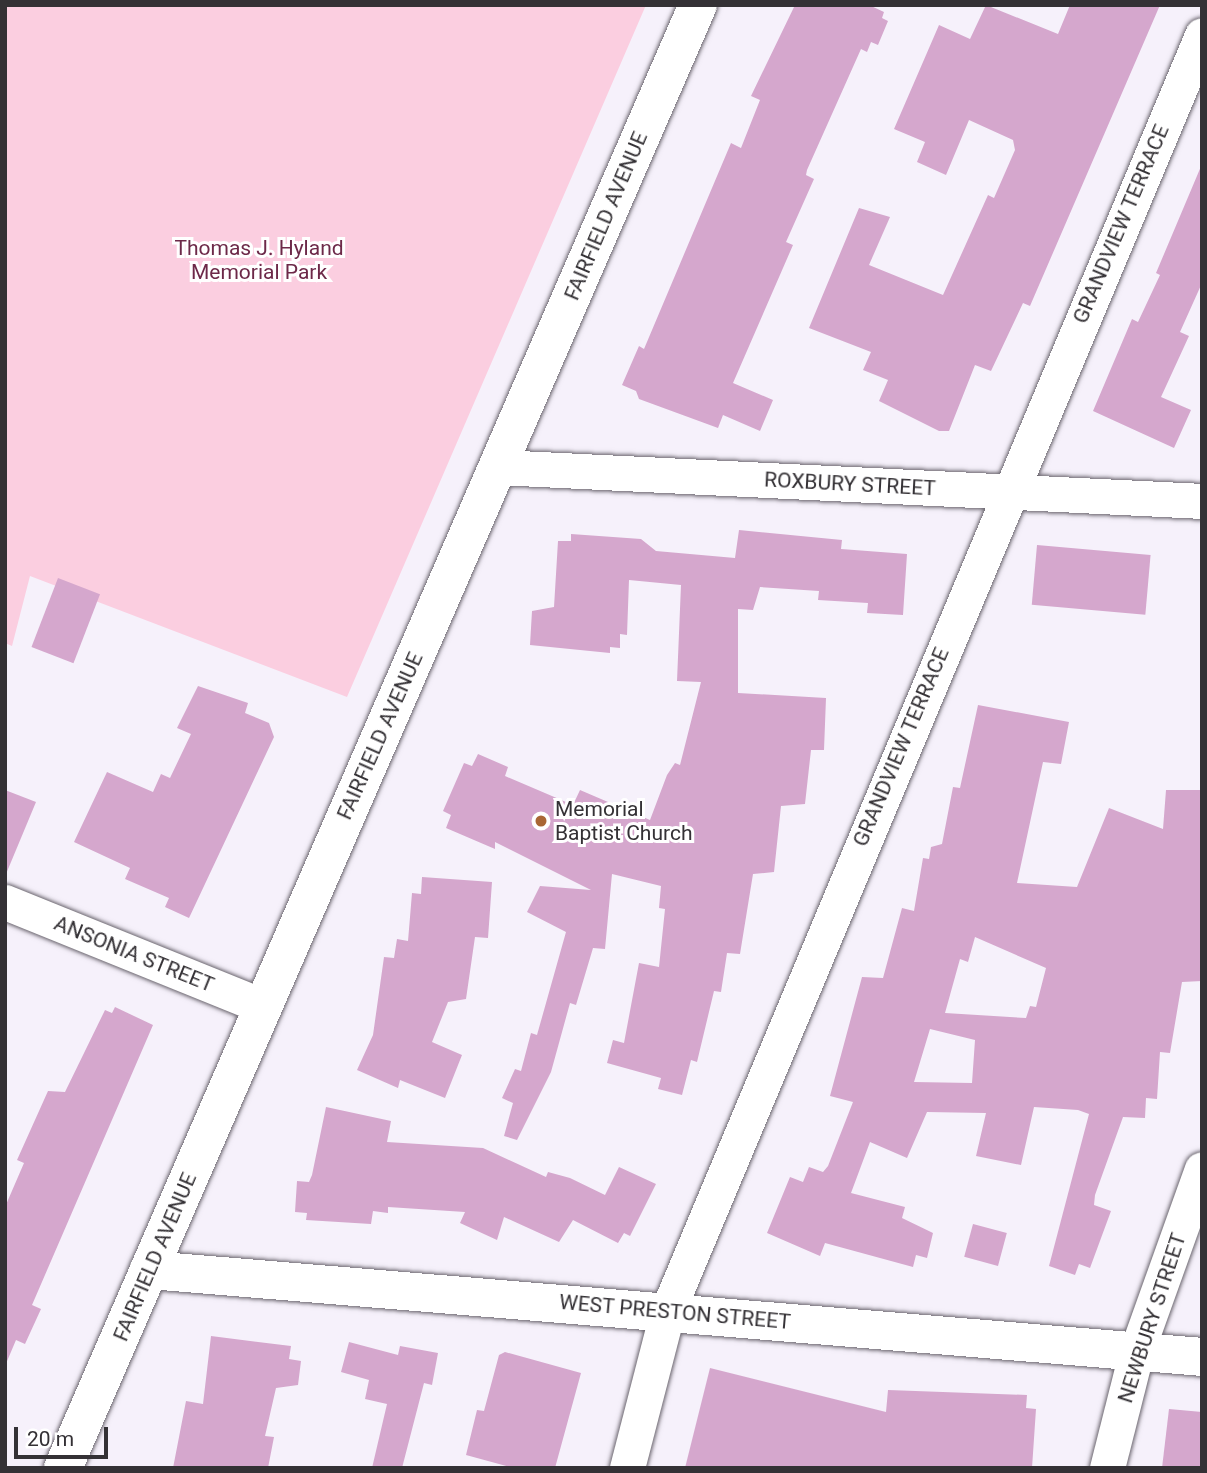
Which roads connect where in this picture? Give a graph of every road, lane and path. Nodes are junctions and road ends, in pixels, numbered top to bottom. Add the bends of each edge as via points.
1 (698, 5) edge
2 (1202, 35) edge
3 (498, 467) junction
4 (1007, 492) junction
5 (1202, 502) edge
6 (5, 902) edge
7 (263, 1006) junction
8 (1202, 1169) edge
9 (149, 1270) junction
10 (667, 1310) junction
11 (1136, 1353) junction
12 (1202, 1357) edge
13 (63, 1468) edge
14 (627, 1468) edge
15 (1107, 1468) edge

1 - 3 main road, FAIRFIELD AVENUE
2 - 4 street, GRANDVIEW TERRACE
3 - 4 street, ROXBURY STREET
3 - 7 main road, FAIRFIELD AVENUE
4 - 5 street, ROXBURY STREET
4 - 10 street, GRANDVIEW TERRACE
6 - 7 street, ANSONIA STREET
7 - 9 main road, FAIRFIELD AVENUE
8 - 11 street, NEWBURY STREET
9 - 10 main road, WEST PRESTON STREET
9 - 13 main road, FAIRFIELD AVENUE
10 - 11 main road, WEST PRESTON STREET
10 - 14 street, GRANDVIEW TERRACE
11 - 12 main road, WEST PRESTON STREET
11 - 15 street, NEWBURY STREET

